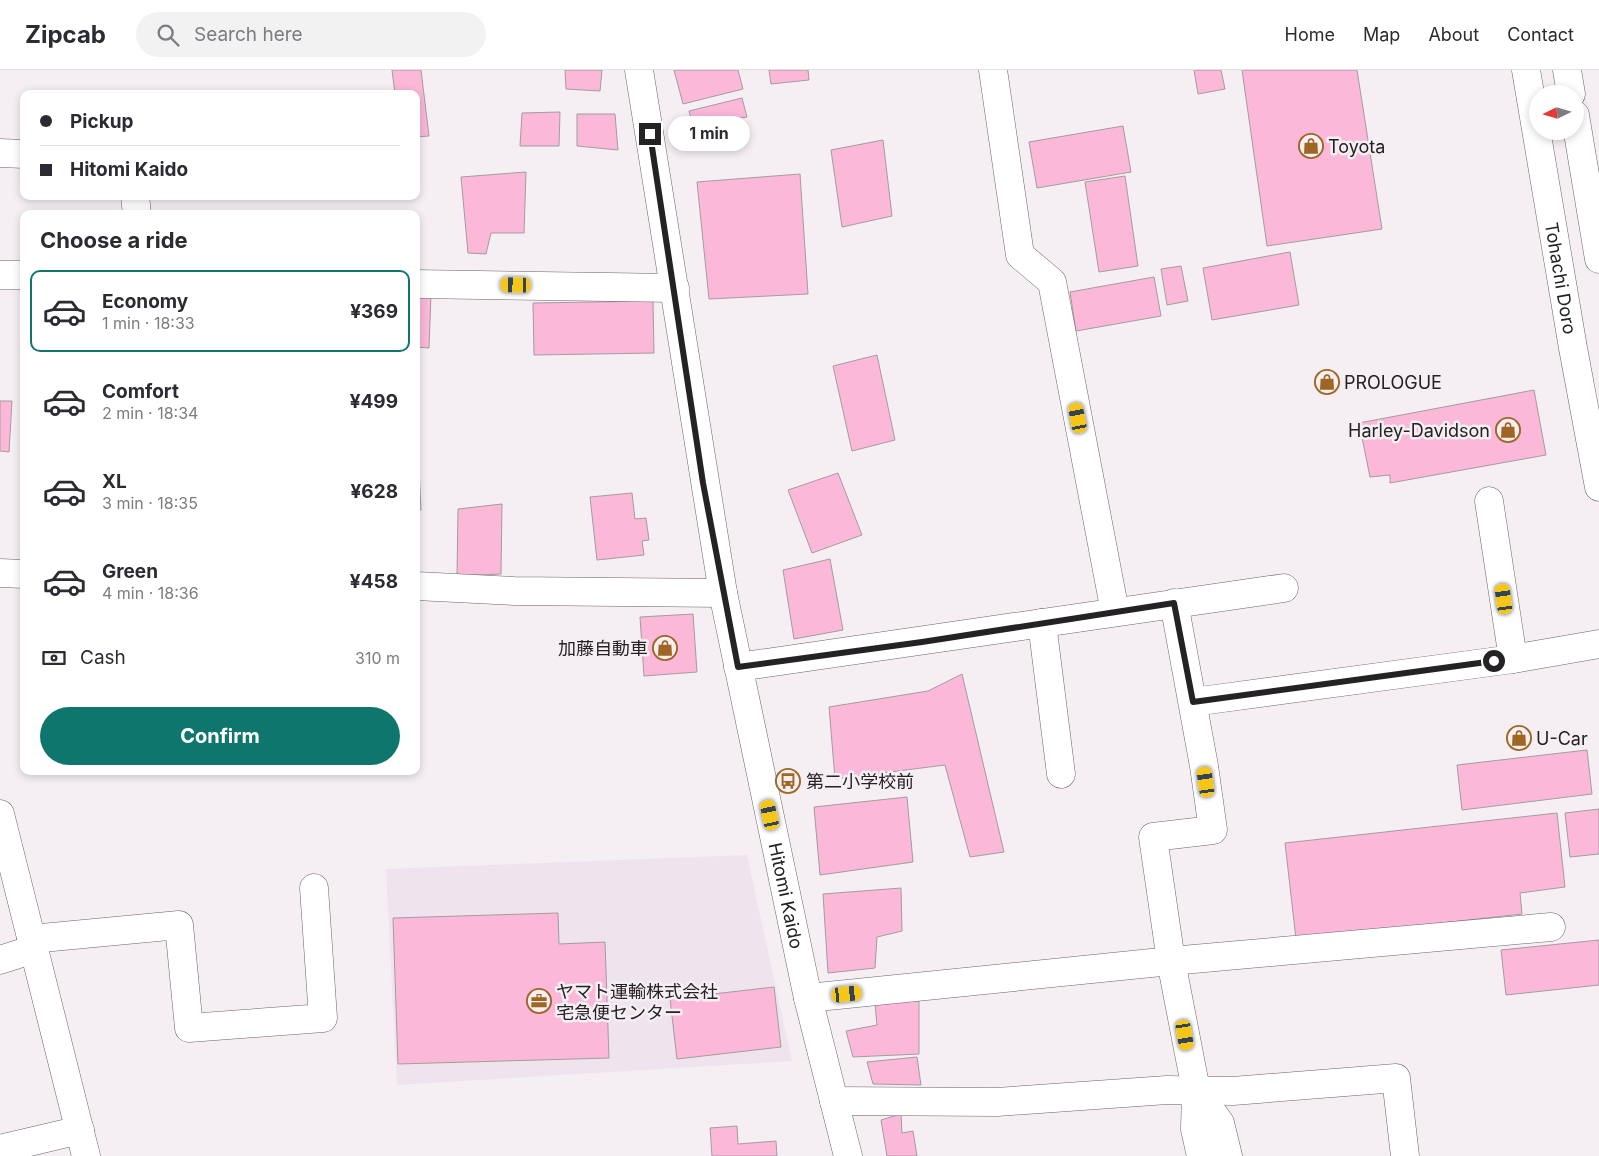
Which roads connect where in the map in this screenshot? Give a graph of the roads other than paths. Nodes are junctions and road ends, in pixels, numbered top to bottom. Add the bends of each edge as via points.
1 (639, 70) edge
2 (993, 70) edge
3 (1526, 70) edge
4 (1568, 70) edge
5 (1570, 85) edge
6 (1579, 140) edge
7 (0, 153) edge
8 (20, 154) edge
9 (1599, 259) edge
10 (0, 275) edge
11 (20, 275) edge
12 (420, 284) edge
13 (675, 288) junction
14 (1599, 487) edge
15 (1490, 501) dead end
16 (0, 573) edge
17 (20, 574) edge
18 (420, 586) edge
19 (1284, 588) dead end
20 (723, 593) junction
21 (1174, 603) junction
22 (1115, 612) junction
23 (1042, 623) junction
24 (1599, 644) edge
25 (1513, 659) junction
26 (738, 667) junction
27 (1193, 702) junction
28 (1061, 774) dead end
29 (0, 814) edge
30 (314, 888) dead end
31 (1552, 927) dead end
32 (33, 944) junction
33 (0, 960) edge
34 (1171, 962) junction
35 (808, 998) junction
36 (1196, 1090) junction
37 (834, 1101) junction
38 (80, 1130) junction
39 (0, 1149) edge
40 (86, 1156) edge
41 (848, 1156) edge
42 (1201, 1156) edge
43 (1228, 1156) edge
44 (1405, 1156) edge

1 - 13 street, Hitomi Kaido
2 - 22 street via 1020,255 1052,282
3 - 14 street, Tohachi Doro
4 - 5 street
6 - 9 street
7 - 8 street
10 - 11 street
12 - 13 street
13 - 20 street, Hitomi Kaido via 703,483
15 - 25 street
16 - 17 street
18 - 20 street via 514,591
19 - 21 street
20 - 26 street, Hitomi Kaido
21 - 22 street
21 - 27 street
22 - 23 street
23 - 26 street
23 - 28 street
24 - 25 street
25 - 27 street
26 - 35 street, Hitomi Kaido
27 - 34 street via 1213,830 1153,837
29 - 32 street
30 - 32 street via 323,1018 189,1028 179,925
31 - 34 street
32 - 33 street
32 - 38 street
34 - 35 street
34 - 36 street
35 - 37 street, Hitomi Kaido
36 - 37 street via 1081,1094 997,1102
36 - 42 street via 1195,1129
36 - 43 street via 1220,1123
36 - 44 street via 1233,1091 1396,1078
37 - 41 street, Hitomi Kaido
38 - 39 street
38 - 40 street

